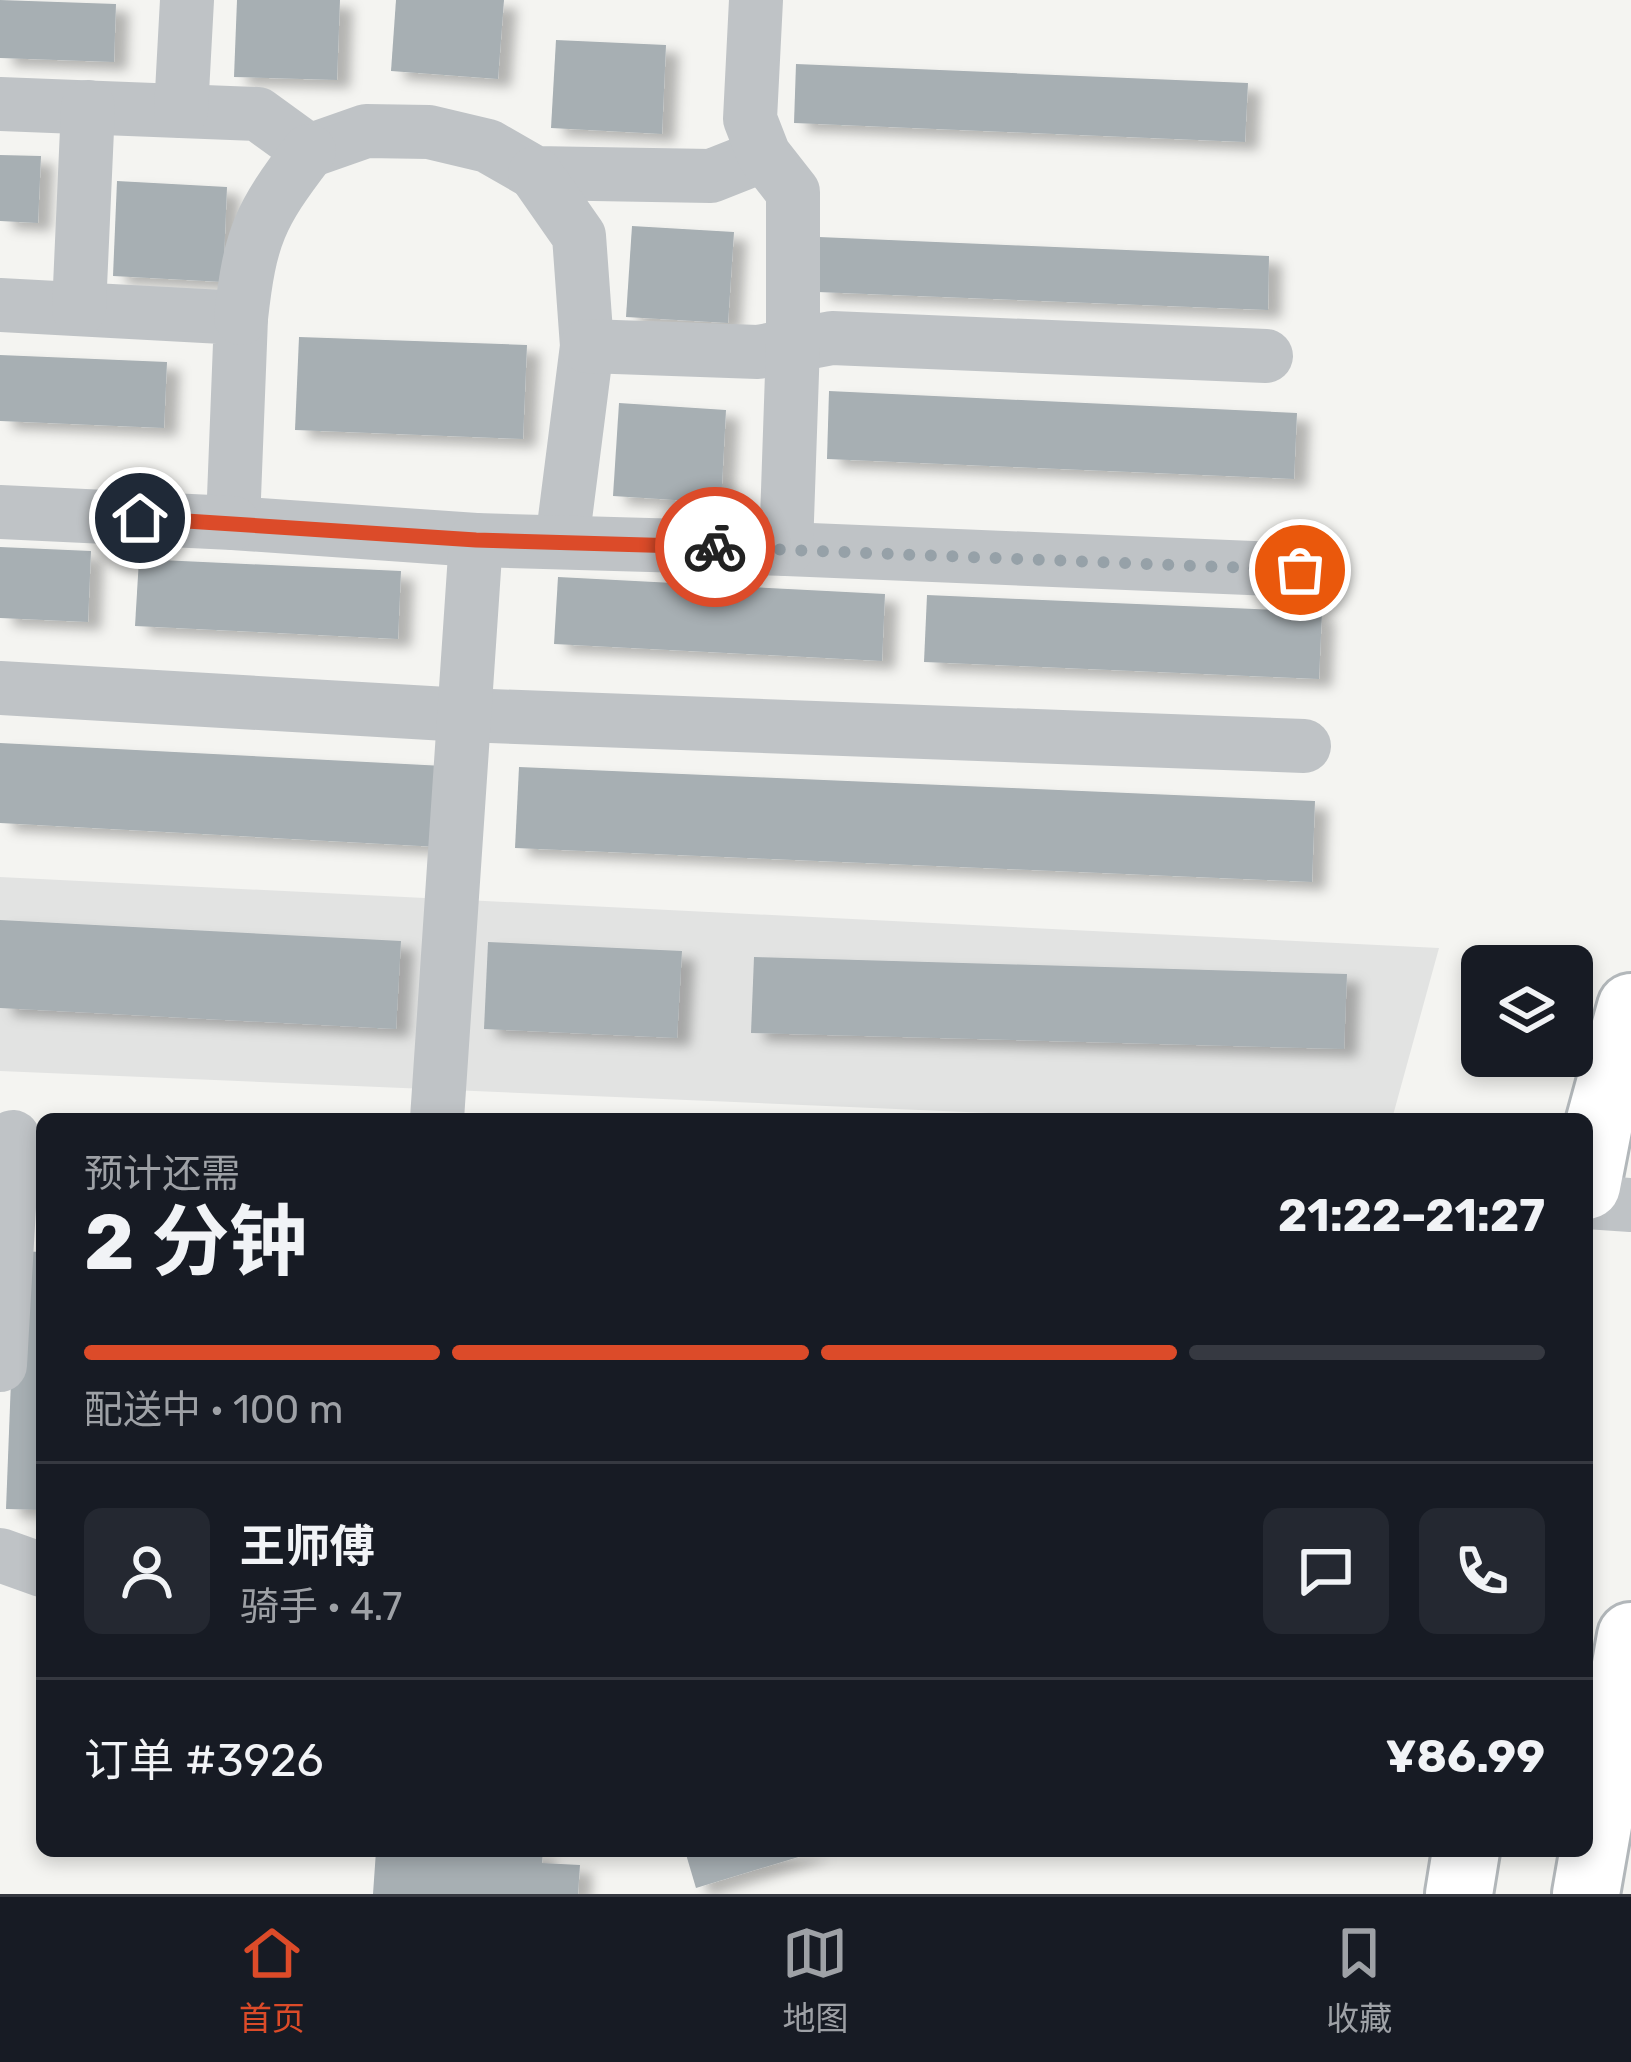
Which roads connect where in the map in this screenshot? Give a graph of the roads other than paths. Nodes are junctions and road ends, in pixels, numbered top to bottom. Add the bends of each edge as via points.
1 (188, 0) edge
2 (756, 0) edge
3 (0, 104) edge
4 (88, 107) junction
5 (181, 112) junction
6 (309, 151) junction
7 (764, 155) junction
8 (536, 173) junction
9 (0, 305) edge
10 (79, 309) junction
11 (241, 318) junction
12 (793, 344) junction
13 (587, 346) junction
14 (1266, 356) dead end
15 (0, 512) edge
16 (233, 523) junction
17 (476, 540) junction
18 (562, 542) junction
19 (786, 549) junction
20 (1300, 570) dead end
21 (0, 688) edge
22 (464, 715) junction
23 (1304, 746) dead end
24 (1631, 1007) edge
25 (437, 1113) edge
26 (18, 1137) edge
27 (1593, 1152) edge
28 (1593, 1202) edge
29 (1631, 1205) edge
30 (0, 1365) edge
31 (0, 1555) edge
32 (36, 1568) edge
33 (1631, 1636) edge
34 (1593, 1854) edge
35 (1465, 1857) edge
36 (1592, 1857) edge
37 (1459, 1894) edge
38 (1586, 1894) edge

1 - 5 street
2 - 7 street via 750,119
3 - 4 street
4 - 5 street
4 - 10 street
5 - 6 street via 258,114
6 - 8 street via 365,131 429,132 488,146
6 - 11 street via 269,203 248,255
7 - 8 street via 711,176
7 - 12 street via 794,192
8 - 13 street via 580,236
9 - 10 street
10 - 11 street
11 - 16 street
12 - 13 street via 758,352
12 - 14 street via 832,338
12 - 19 street
13 - 18 street
15 - 16 street
16 - 17 street
17 - 18 street
17 - 22 street
18 - 19 street
19 - 20 street
21 - 22 street
22 - 23 street
22 - 25 street
24 - 27 main road
26 - 30 street
28 - 29 street
31 - 32 street
33 - 34 main road
35 - 37 main road
36 - 38 main road

